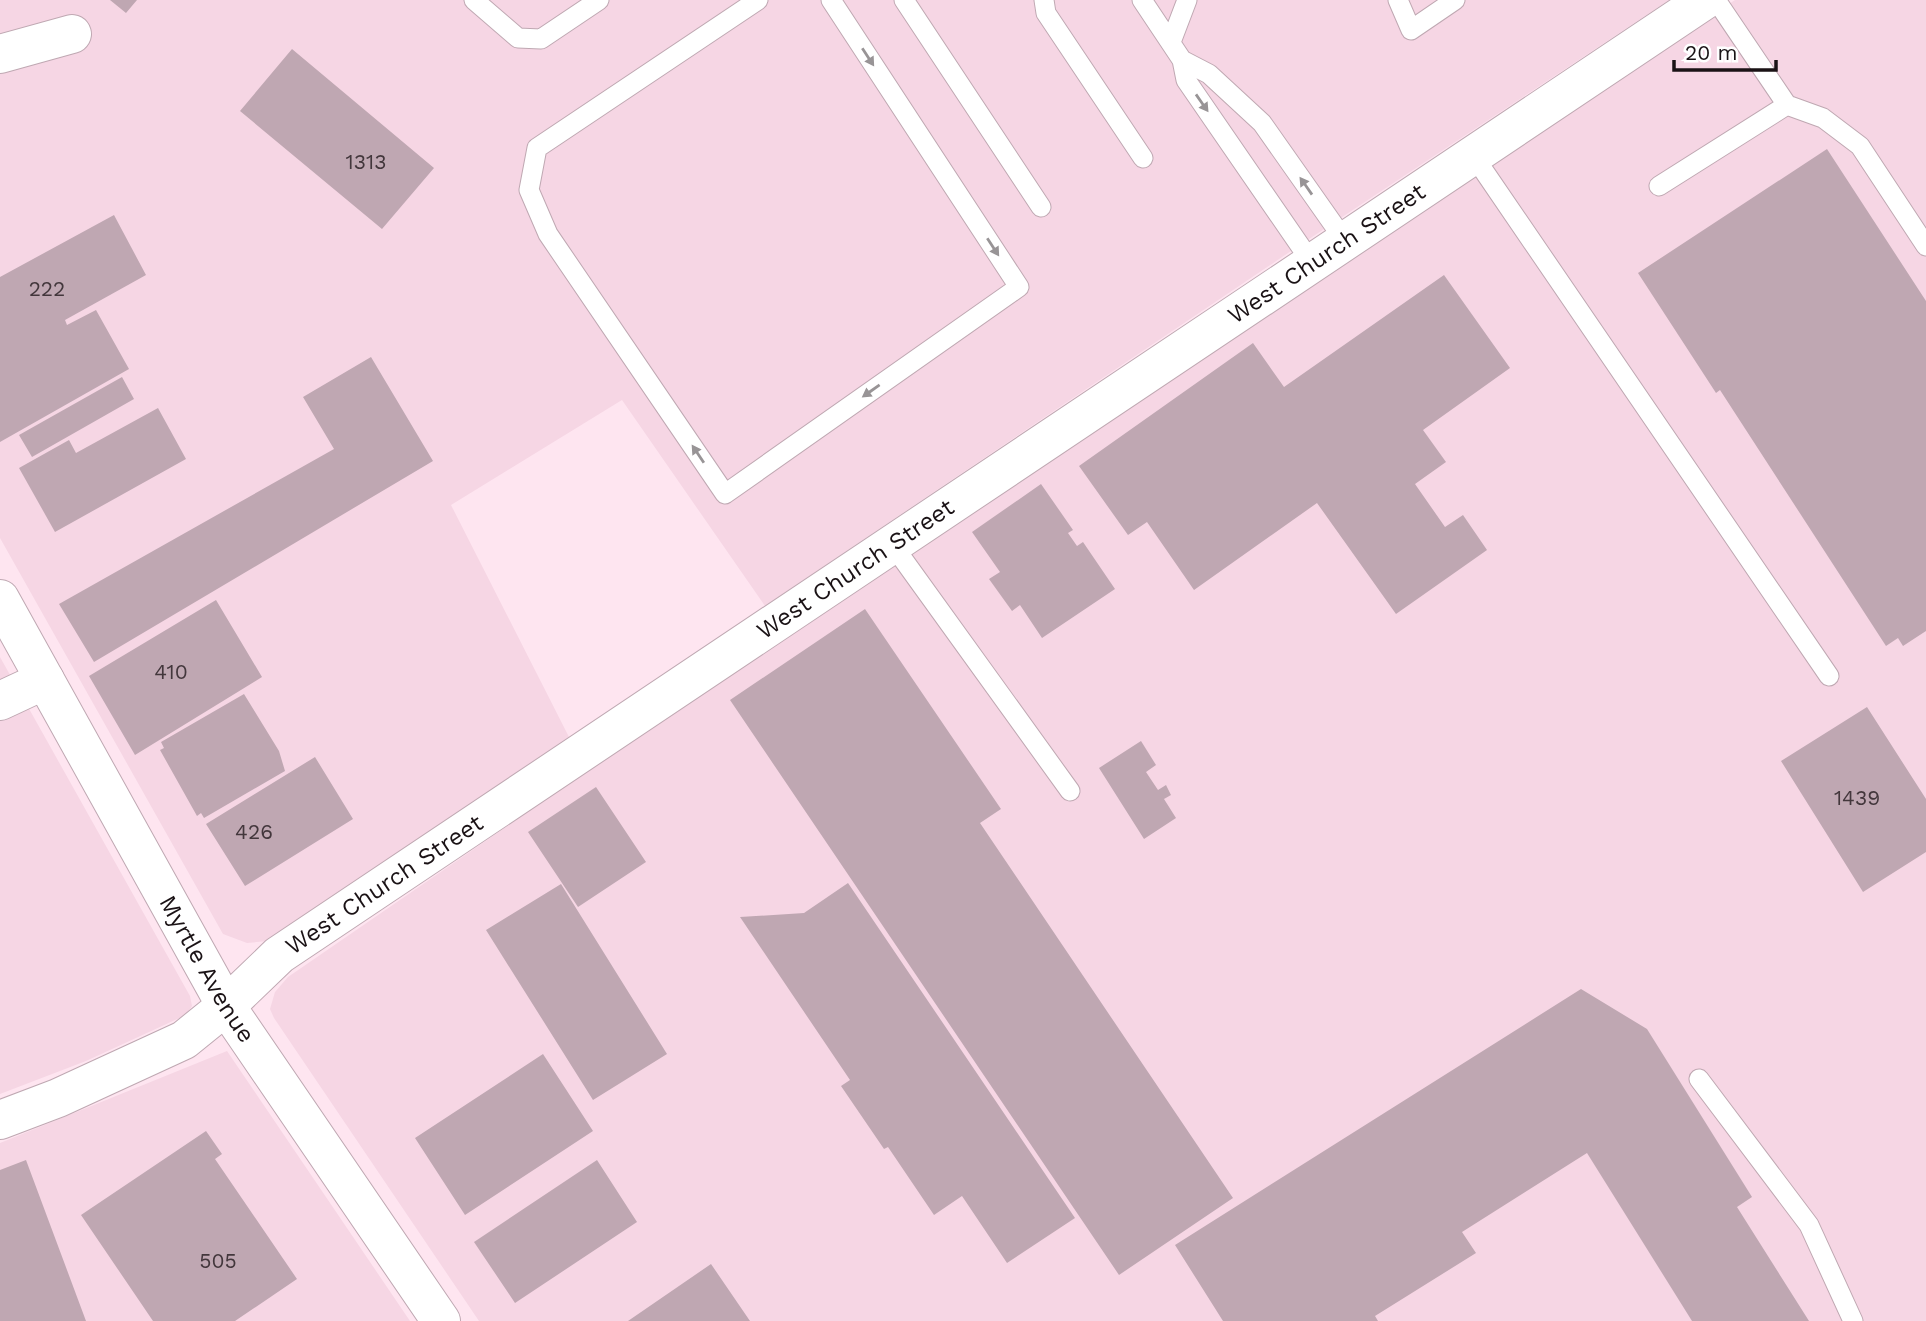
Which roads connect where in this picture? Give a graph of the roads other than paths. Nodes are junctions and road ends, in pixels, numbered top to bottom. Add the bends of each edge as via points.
1 (474, 0) edge
2 (599, 0) edge
3 (758, 0) edge
4 (831, 0) edge
5 (904, 0) edge
6 (1044, 0) edge
7 (1142, 0) edge
8 (1187, 0) edge
9 (1398, 0) edge
10 (1455, 0) edge
11 (1705, 0) edge
12 (1716, 0) edge
13 (72, 34) dead end
14 (1171, 42) junction
15 (0, 54) edge
16 (1182, 60) junction
17 (1787, 105) junction
18 (1473, 155) junction
19 (1143, 158) dead end
20 (1659, 186) dead end
21 (1041, 207) dead end
22 (1345, 241) junction
23 (1926, 246) edge
24 (1312, 263) junction
25 (892, 544) junction
26 (0, 599) edge
27 (1829, 676) dead end
28 (45, 680) junction
29 (0, 701) edge
30 (1070, 791) dead end
31 (226, 1006) junction
32 (1699, 1079) dead end
33 (0, 1120) edge
34 (441, 1321) edge
35 (1853, 1321) edge

1 - 2 lane via 518,38 541,39
4 -> 3 lane via 1019,287 725,494 548,234 528,190 537,148
5 - 21 lane
6 - 19 lane via 1046,13
7 - 14 lane
8 - 14 lane
9 - 10 lane via 1411,30
11 - 18 street, West Church Street
12 - 17 lane
13 - 15 street
14 - 16 lane
22 -> 16 lane via 1262,123 1209,74
16 -> 24 lane via 1186,80
17 - 20 lane
17 - 23 lane via 1823,118 1860,146
18 - 22 street, West Church Street
18 - 27 lane
22 - 24 street, West Church Street
24 - 25 street, West Church Street
25 - 30 lane
25 - 31 street, West Church Street via 279,954
26 - 28 street, Myrtle Avenue
28 - 29 street
28 - 31 street, Myrtle Avenue
31 - 33 street, West Church Street via 184,1040
31 - 34 street, Myrtle Avenue
32 - 35 lane via 1809,1226

